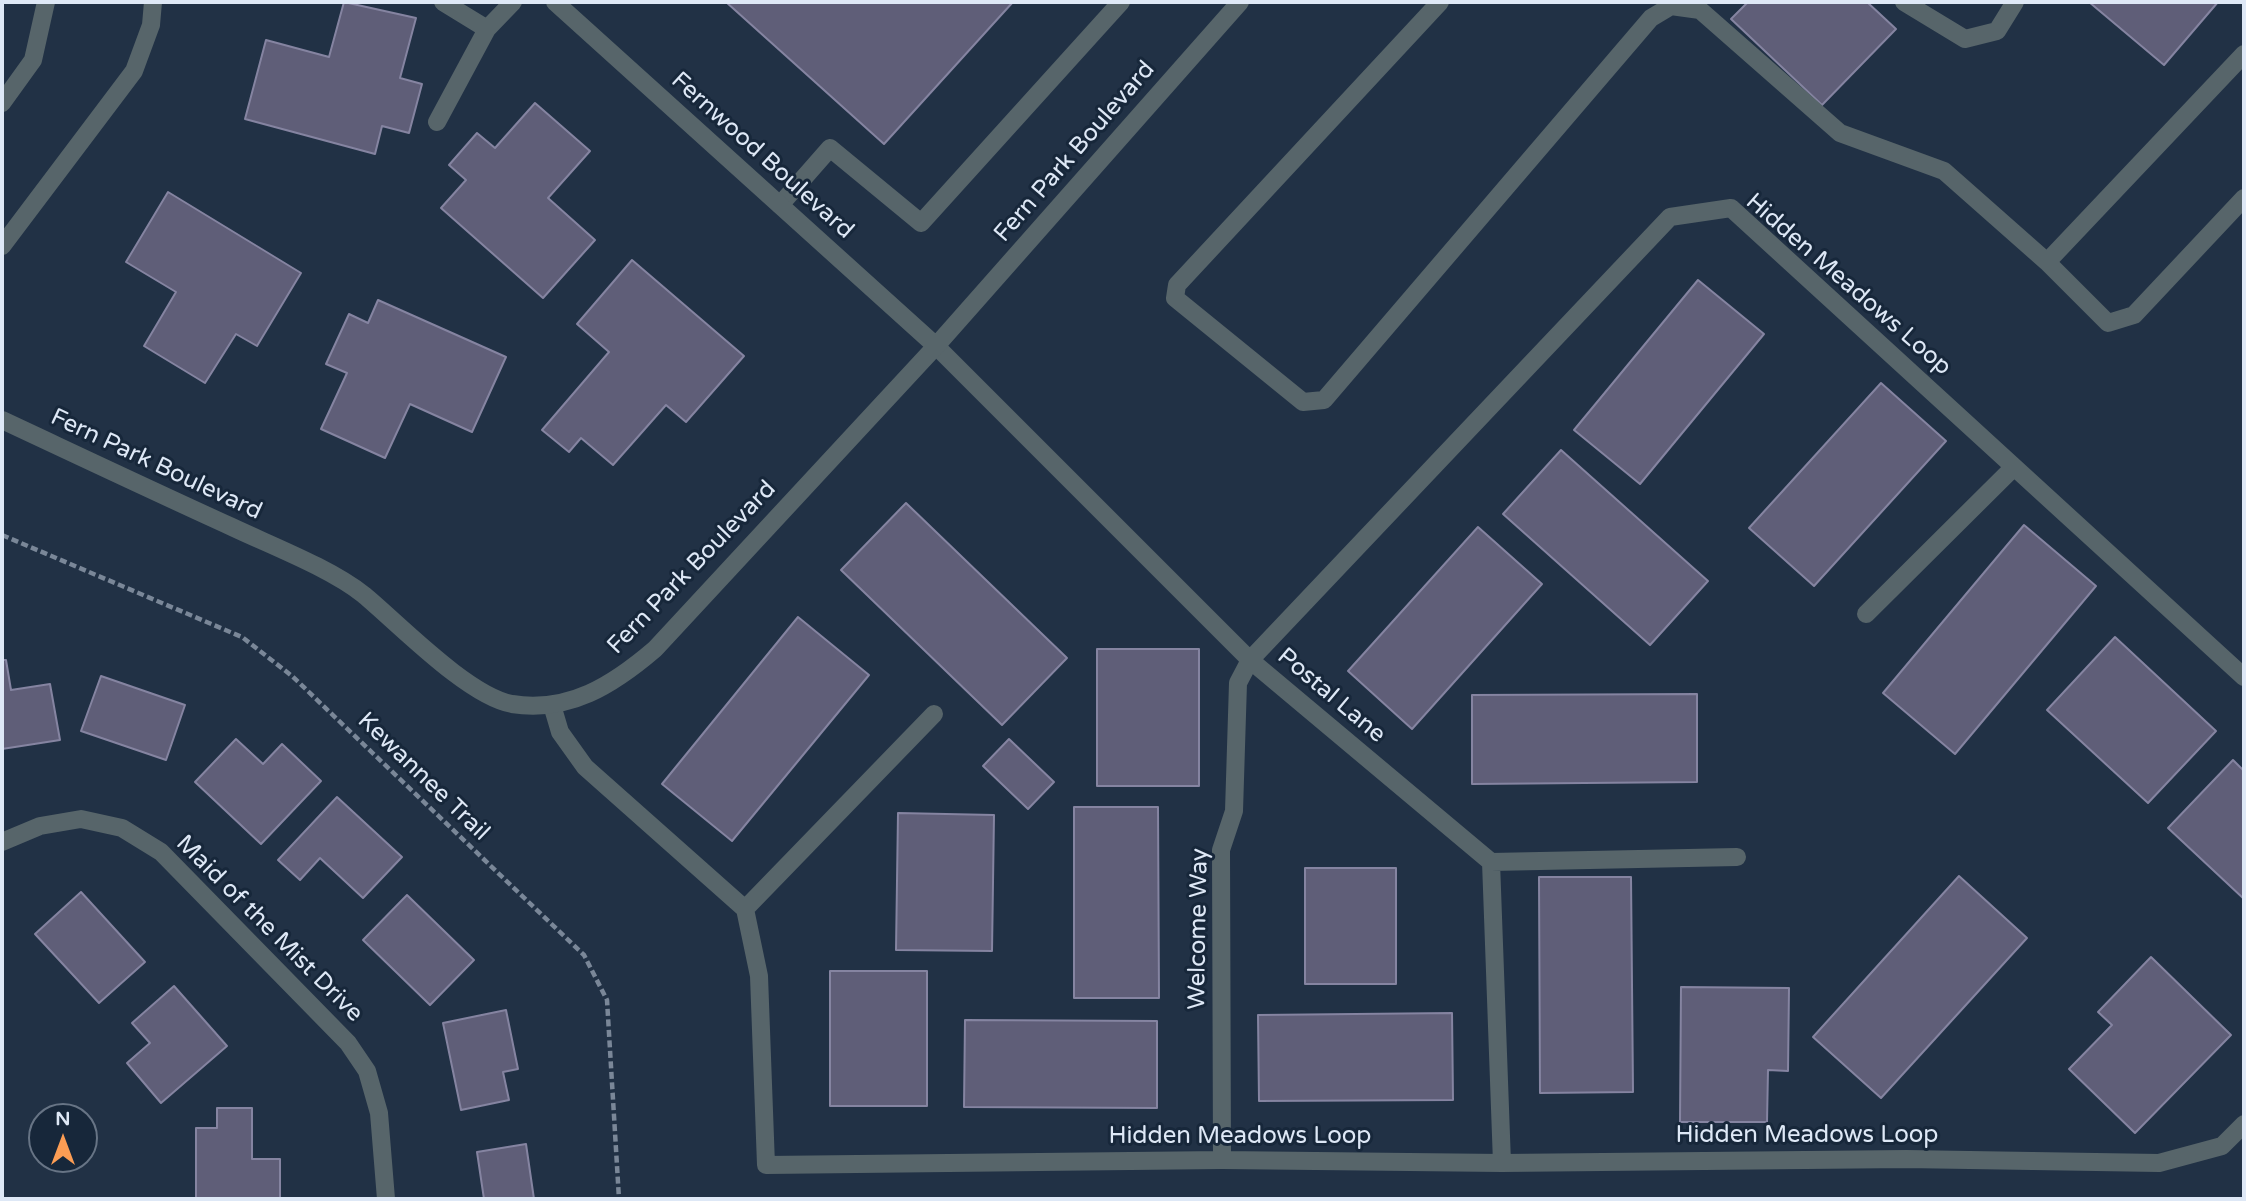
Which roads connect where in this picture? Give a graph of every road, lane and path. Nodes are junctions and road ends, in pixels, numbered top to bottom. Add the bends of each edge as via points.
1 (46, 2) edge
2 (153, 2) edge
3 (443, 2) edge
4 (513, 2) edge
5 (555, 2) edge
6 (1121, 2) edge
7 (1240, 2) edge
8 (1440, 2) edge
9 (1904, 2) edge
10 (2015, 2) edge
11 (1704, 6) edge
12 (487, 29) junction
13 (2244, 54) edge
14 (2, 103) edge
15 (437, 122) dead end
16 (2244, 198) edge
17 (780, 205) junction
18 (2, 246) edge
19 (2048, 262) junction
20 (936, 346) junction
21 (2, 420) edge
22 (2014, 467) junction
23 (2, 535) edge
24 (1866, 614) dead end
25 (1250, 660) junction
26 (2244, 677) edge
27 (552, 705) junction
28 (934, 714) dead end
29 (2, 842) edge
30 (1737, 857) dead end
31 (1491, 862) junction
32 (745, 909) junction
33 (2244, 1124) edge
34 (1222, 1160) junction
35 (1502, 1163) junction
36 (386, 1199) edge
37 (619, 1199) edge

1 - 14 street via 33,60
2 - 18 street via 134,71
3 - 12 street
4 - 12 street
5 - 17 street, Fernwood Boulevard
6 - 17 street via 921,223 830,148
7 - 20 street, Fern Park Boulevard
8 - 11 street via 1177,285 1175,299 1303,402 1324,400 1651,18 1671,6
9 - 10 street via 1965,39 1997,31
11 - 19 street via 1840,133 1944,171
12 - 15 street
13 - 19 street
16 - 19 street via 2134,315 2108,323
17 - 20 street, Fernwood Boulevard
20 - 25 street, Postal Lane
20 - 27 street, Fern Park Boulevard via 655,649 595,693
21 - 27 street, Fern Park Boulevard via 295,556 360,592 475,688 510,704
22 - 24 street
22 - 25 street, Hidden Meadows Loop via 1731,208 1670,217
22 - 26 street, Hidden Meadows Loop
23 - 37 path, Kewannee Trail via 242,637 292,676 584,955 607,1000
25 - 31 street, Postal Lane
25 - 34 street, Welcome Way via 1238,683 1234,811 1221,850
27 - 32 street via 560,732 586,767
28 - 32 street
29 - 36 street, Maid of the Mist Drive via 40,826 81,819 122,828 161,852 348,1043 367,1071 379,1113
30 - 31 street
31 - 35 street
32 - 34 street, Hidden Meadows Loop via 759,976 766,1166
33 - 35 street, Hidden Meadows Loop via 2222,1146 2159,1163 1906,1159
34 - 35 street, Hidden Meadows Loop

